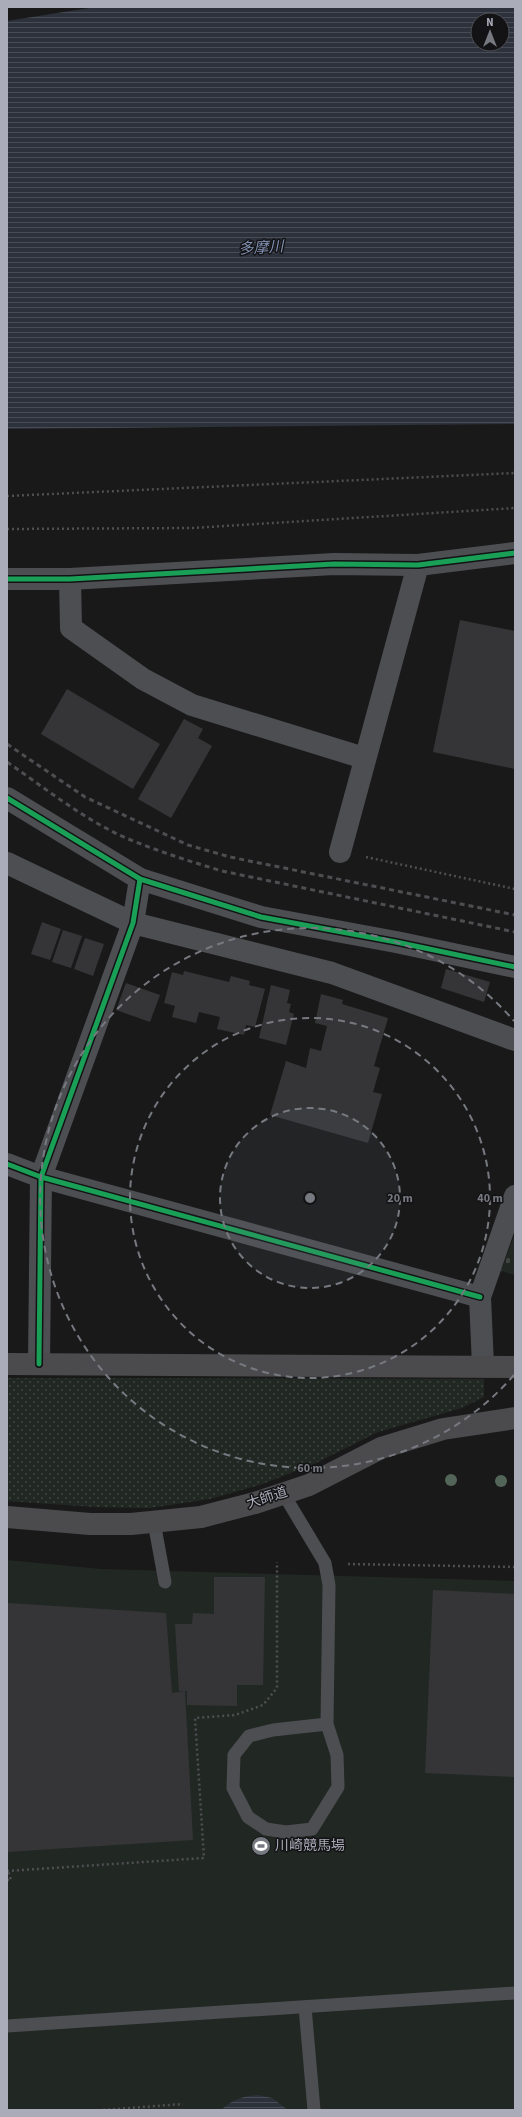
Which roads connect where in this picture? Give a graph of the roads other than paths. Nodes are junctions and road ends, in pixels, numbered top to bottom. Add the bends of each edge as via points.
1 (515, 553) edge
2 (418, 565) junction
3 (7, 578) edge
4 (70, 579) junction
5 (364, 758) junction
6 (7, 798) edge
7 (340, 852) road end
8 (7, 863) edge
9 (140, 879) junction
10 (133, 923) junction
11 (515, 967) edge
12 (515, 1040) edge
13 (7, 1166) edge
14 (41, 1177) junction
15 (515, 1196) edge
16 (480, 1297) junction
17 (7, 1364) edge
18 (39, 1364) junction
19 (483, 1366) junction
20 (515, 1366) edge
21 (515, 1418) edge
22 (283, 1493) junction
23 (7, 1517) edge
24 (154, 1522) junction
25 (165, 1582) dead end
26 (327, 1724) junction
27 (515, 1993) edge
28 (305, 2007) junction
29 (7, 2026) edge
30 (314, 2110) edge

1 - 2 street
2 - 4 street via 334,564
2 - 5 street
3 - 4 street
4 - 5 street via 71,628 143,679 192,705
5 - 7 street
6 - 9 street
8 - 10 street
9 - 10 street
9 - 11 street via 261,917
10 - 12 street via 332,973
10 - 14 street
13 - 14 street
14 - 16 street
14 - 18 street
15 - 16 street
16 - 19 street
17 - 18 highway
18 - 19 highway
19 - 20 highway
21 - 22 highway, 大師道 via 443,1429 381,1448 309,1485
22 - 24 highway, 大師道 via 201,1517
22 - 26 lane via 325,1563 329,1585
23 - 24 highway, 大師道 via 90,1524
24 - 25 lane
26 - 26 lane via 337,1755 338,1786 312,1829 286,1832 266,1829 248,1817 233,1788 234,1755 249,1736 273,1730
27 - 28 lane
28 - 29 lane
28 - 30 lane

